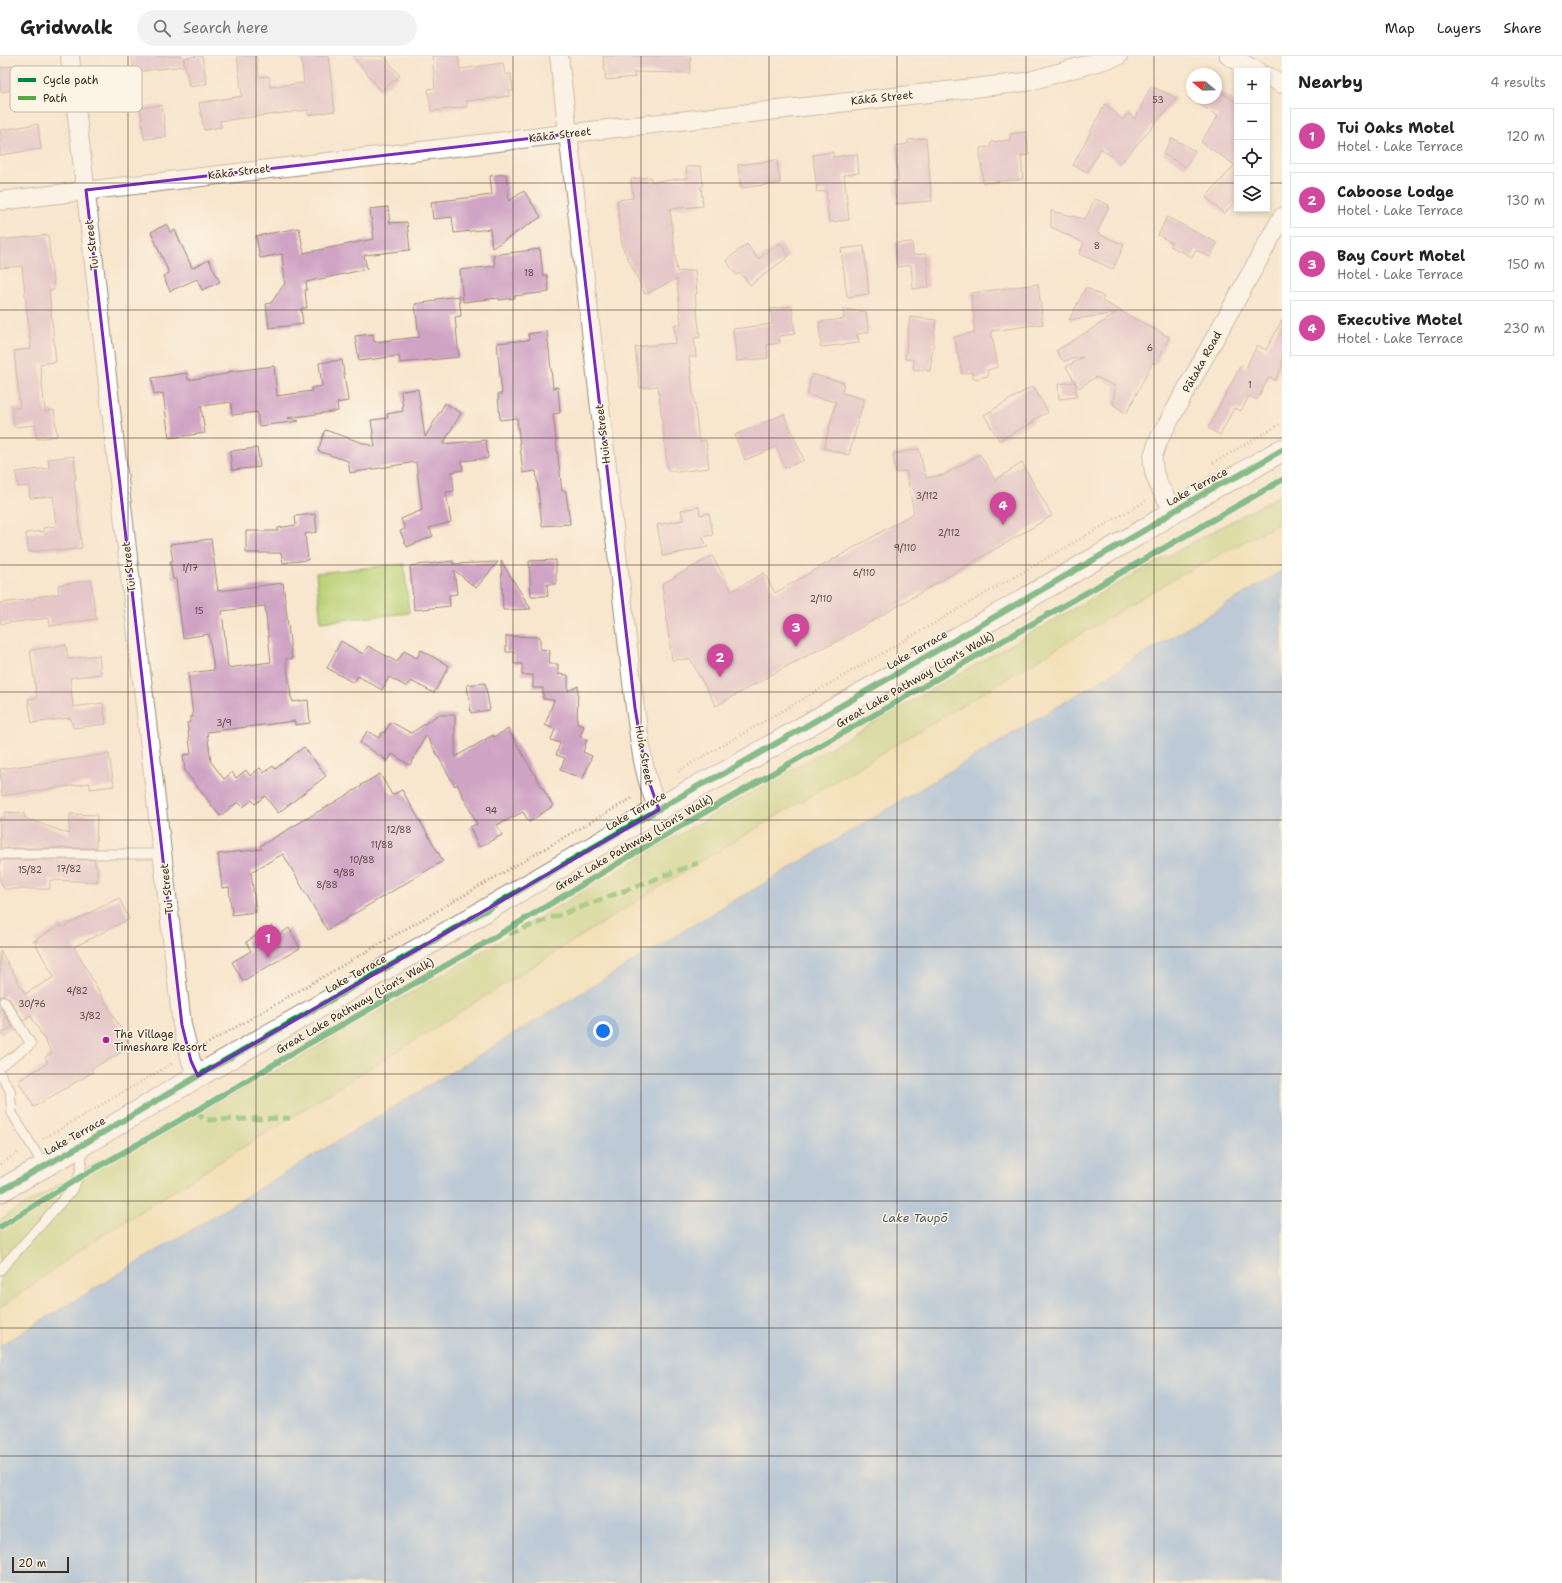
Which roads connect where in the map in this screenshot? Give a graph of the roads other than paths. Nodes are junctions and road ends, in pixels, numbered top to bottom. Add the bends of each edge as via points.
1 (70, 56) edge
2 (559, 56) edge
3 (1118, 56) edge
4 (1229, 56) edge
5 (71, 66) edge
6 (1251, 68) edge
7 (1270, 78) edge
8 (1282, 84) edge
9 (77, 112) edge
10 (568, 134) junction
11 (86, 190) junction
12 (0, 201) edge
13 (1282, 217) edge
14 (1282, 450) edge
15 (1174, 511) junction
16 (659, 810) junction
17 (0, 854) edge
18 (163, 854) junction
19 (4, 1001) dead end
20 (0, 1066) edge
21 (0, 1074) edge
22 (198, 1076) junction
23 (82, 1145) junction
24 (44, 1166) junction
25 (0, 1191) edge
26 (0, 1270) edge

1 - 5 street, Tui Street
2 - 10 street, Huia Street
3 - 10 street, Kākā Street via 1026,82
4 - 6 street
7 - 8 street
9 - 11 street, Tui Street
10 - 11 street, Kākā Street
10 - 16 street, Huia Street via 634,700 650,789
11 - 12 street, Kākā Street
11 - 18 street, Tui Street
13 - 15 street, Pātaka Road via 1159,439 1153,456 1153,468
14 - 15 main road, Lake Terrace
15 - 16 main road, Lake Terrace
16 - 22 main road, Lake Terrace
17 - 18 lane
18 - 22 street, Tui Street via 182,1025 189,1055
19 - 20 lane via 31,1044
21 - 24 lane via 10,1090 12,1113
22 - 23 main road, Lake Terrace
23 - 24 main road, Lake Terrace
23 - 26 lane via 81,1172 71,1191
24 - 25 main road, Lake Terrace

